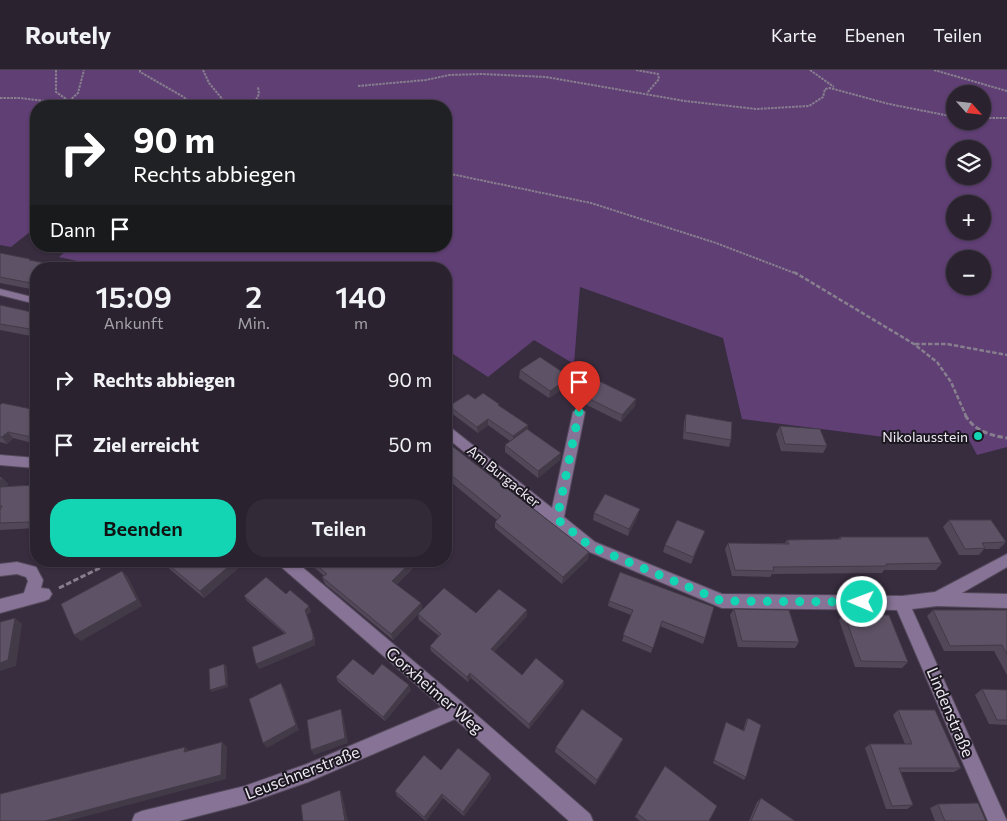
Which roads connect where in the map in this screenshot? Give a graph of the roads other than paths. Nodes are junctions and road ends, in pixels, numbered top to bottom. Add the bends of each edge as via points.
1 (0, 292) edge
2 (30, 300) edge
3 (579, 412) dead end
4 (452, 435) edge
5 (0, 460) edge
6 (30, 462) edge
7 (557, 519) junction
8 (1007, 560) edge
9 (291, 567) edge
10 (0, 570) edge
11 (937, 599) junction
12 (1007, 601) edge
13 (902, 603) junction
14 (0, 606) edge
15 (457, 709) junction
16 (142, 821) edge
17 (583, 821) edge
18 (998, 821) edge

1 - 2 street
3 - 7 street
4 - 7 street, Am Burgacker
5 - 6 street
7 - 13 street, Am Burgacker via 590,546 722,601
8 - 11 street
9 - 15 street, Gorxheimer Weg
10 - 14 street via 17,568 30,572 36,580 37,596
11 - 12 street
11 - 13 street, Am Burgacker
13 - 18 street, Lindenstraße
15 - 16 street, Leuschnerstraße via 308,773 245,795
15 - 17 street, Gorxheimer Weg

